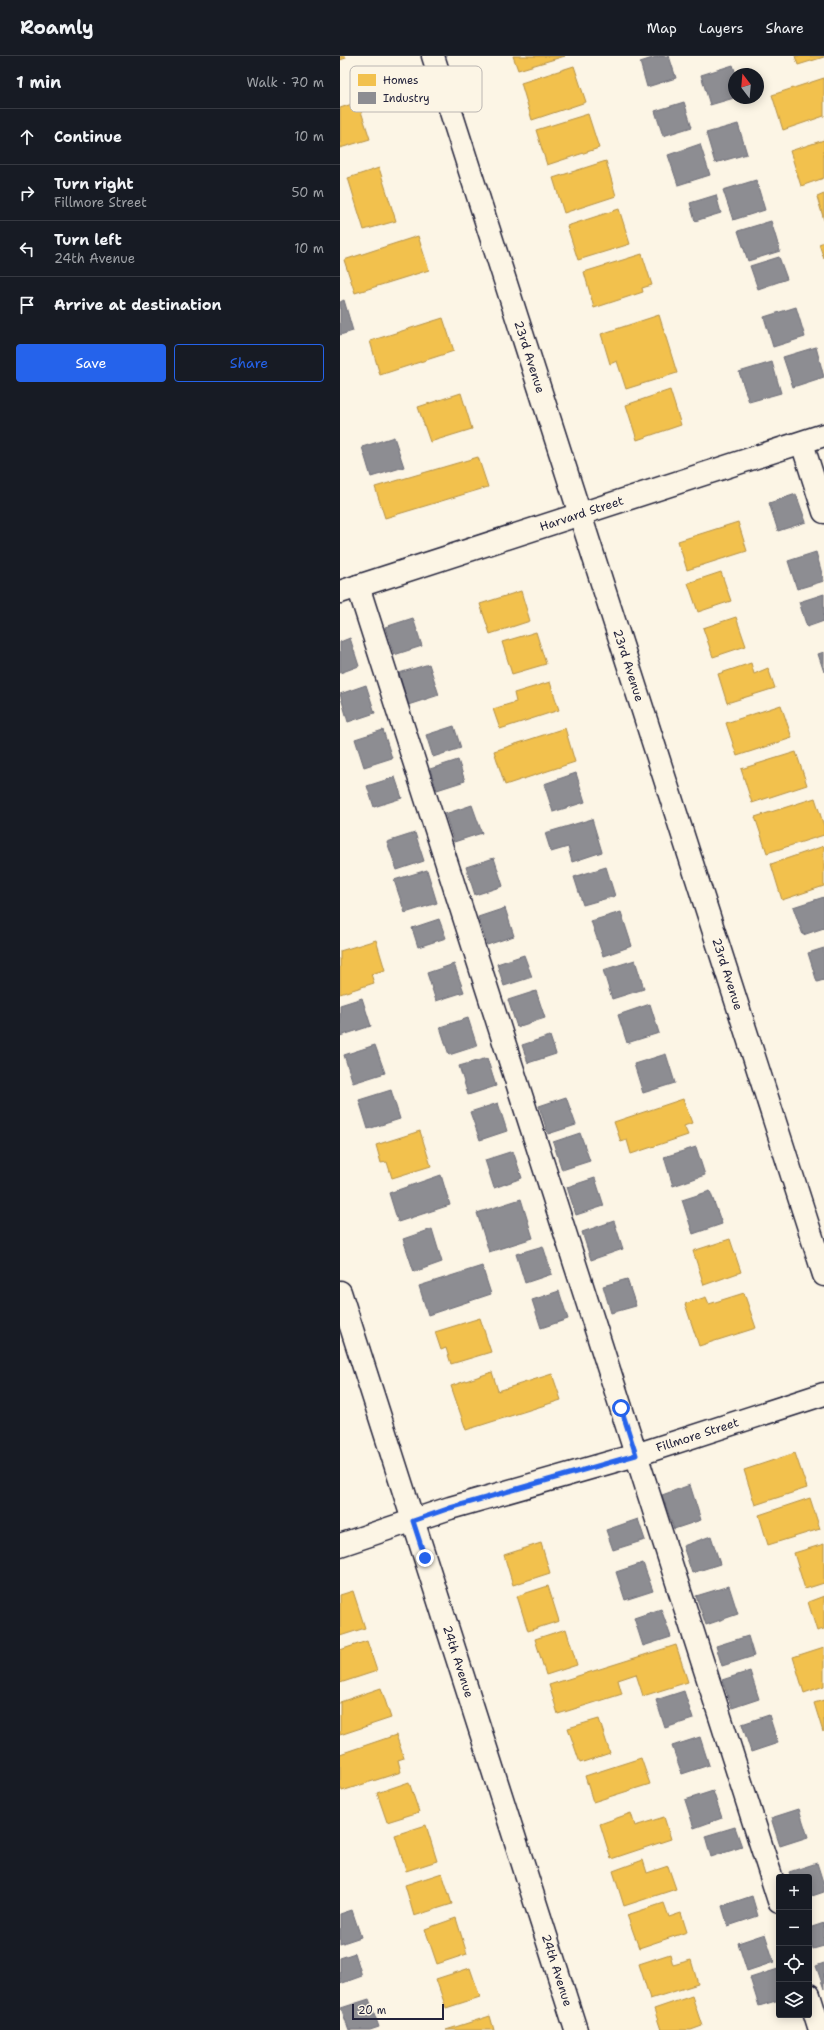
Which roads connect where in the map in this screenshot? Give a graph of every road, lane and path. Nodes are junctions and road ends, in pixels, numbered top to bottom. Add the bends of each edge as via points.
1 (433, 56) edge
2 (436, 66) edge
3 (451, 112) edge
4 (824, 435) edge
5 (802, 443) junction
6 (824, 512) edge
7 (581, 514) junction
8 (349, 589) edge
9 (824, 1275) edge
10 (340, 1292) edge
11 (824, 1394) edge
12 (636, 1455) junction
13 (413, 1521) junction
14 (340, 1545) edge
15 (776, 1892) edge
16 (812, 2005) edge
17 (576, 2030) edge
18 (820, 2030) edge

1 - 2 street, 23rd Avenue
3 - 7 street, 23rd Avenue
4 - 5 street, Harvard Street
5 - 6 street
5 - 7 street, Harvard Street
7 - 8 street, Harvard Street
7 - 9 street, 23rd Avenue
8 - 12 street
10 - 13 street, 24th Avenue
11 - 12 street, Fillmore Street
12 - 13 street, Fillmore Street
12 - 15 street
13 - 14 street, Fillmore Street
13 - 17 street, 24th Avenue
16 - 18 street

